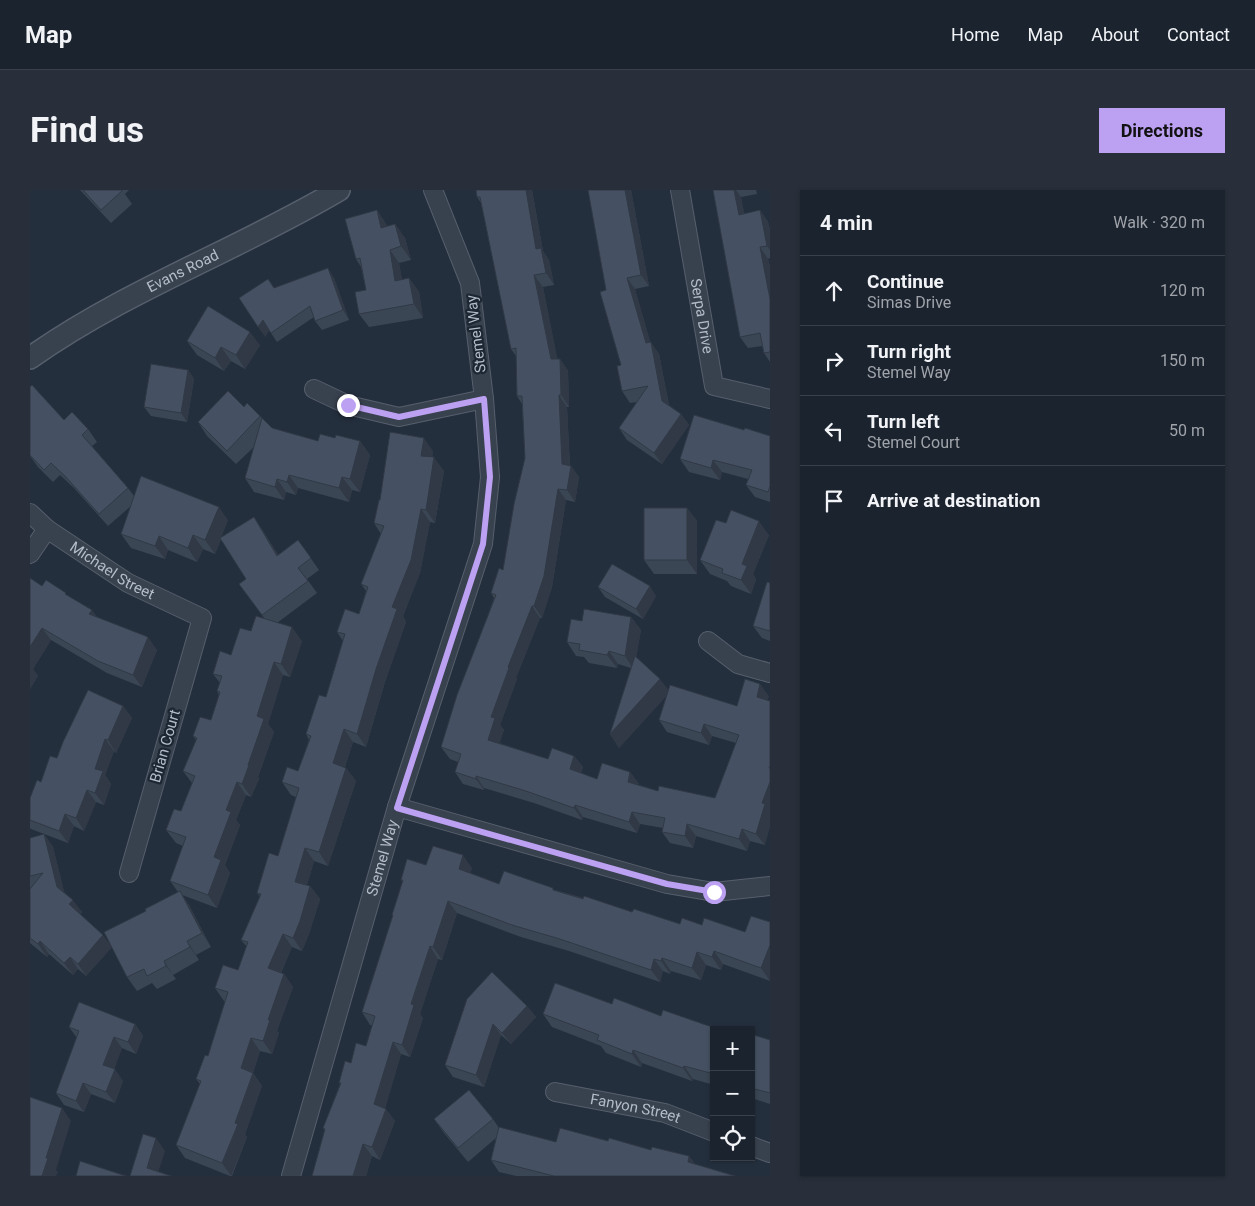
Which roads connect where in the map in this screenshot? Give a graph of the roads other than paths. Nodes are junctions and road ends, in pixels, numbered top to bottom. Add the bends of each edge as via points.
1 (338, 190) edge
2 (433, 190) edge
3 (680, 190) edge
4 (30, 358) edge
5 (314, 389) dead end
6 (484, 399) junction
7 (770, 399) edge
8 (30, 513) edge
9 (47, 529) junction
10 (30, 554) edge
11 (202, 618) joint
12 (708, 641) dead end
13 (770, 673) edge
14 (397, 808) junction
15 (129, 873) dead end
16 (770, 886) edge
17 (555, 1092) dead end
18 (710, 1130) edge
19 (755, 1147) edge
20 (770, 1153) edge
21 (291, 1176) edge

1 - 4 street, Evans Road via 94,318
2 - 6 street, Stemel Way via 470,283
3 - 7 street, Serpa Drive via 714,386
5 - 6 street via 348,405 399,417
6 - 14 street, Stemel Way via 490,477 483,544
8 - 9 street, Michael Street
9 - 10 street
9 - 11 street, Michael Street via 128,583
11 - 15 street, Brian Court
12 - 13 street via 738,664
14 - 16 street via 667,884 714,892
14 - 21 street, Stemel Way
17 - 18 street, Fanyon Street via 665,1113
19 - 20 street

